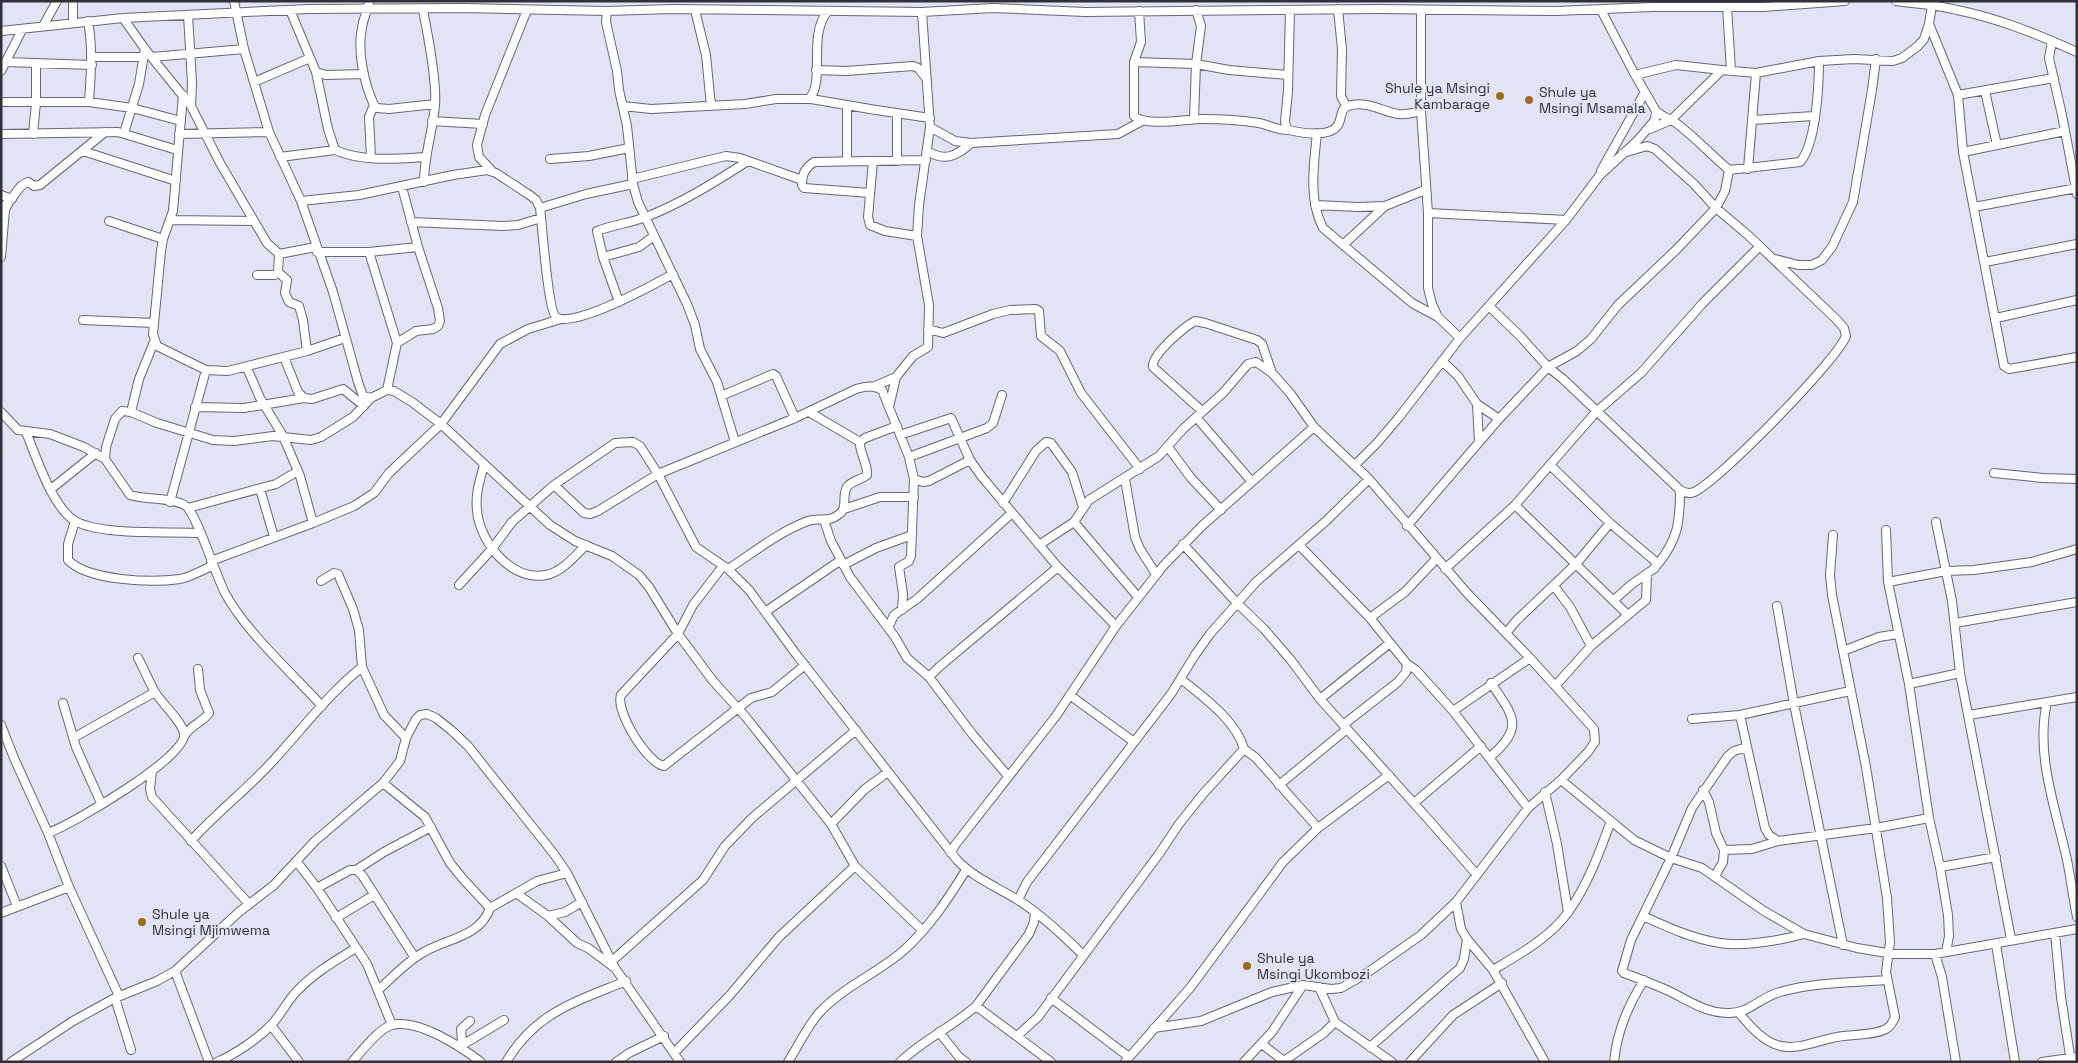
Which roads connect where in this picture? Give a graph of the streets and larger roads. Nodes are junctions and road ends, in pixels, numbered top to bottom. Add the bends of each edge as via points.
1 (57, 1) edge
2 (73, 1) edge
3 (234, 1) edge
4 (283, 1) edge
5 (333, 1) edge
6 (405, 1) edge
7 (556, 1) edge
8 (884, 1) edge
9 (1124, 1) edge
10 (1265, 1) edge
11 (1444, 1) edge
12 (1504, 1) edge
13 (1557, 1) edge
14 (1845, 1) edge
15 (1897, 1) edge
16 (1825, 2) edge
17 (1934, 3) edge
18 (1702, 4) edge
19 (463, 5) edge
20 (629, 5) edge
21 (369, 6) edge
22 (1727, 6) junction
23 (1338, 9) junction
24 (281, 10) junction
25 (290, 10) junction
26 (332, 10) junction
27 (405, 10) junction
28 (423, 10) junction
29 (527, 10) junction
30 (562, 10) junction
31 (695, 10) junction
32 (884, 10) junction
33 (1196, 10) junction
34 (1265, 10) junction
35 (1290, 10) junction
36 (1421, 10) junction
37 (1444, 10) junction
38 (1601, 10) junction
39 (607, 11) junction
40 (828, 11) junction
41 (1124, 11) junction
42 (1139, 11) junction
43 (1504, 11) junction
44 (1556, 11) junction
45 (922, 12) junction
46 (236, 13) junction
47 (188, 15) junction
48 (124, 18) junction
49 (88, 21) junction
50 (73, 22) junction
51 (1929, 24) junction
52 (43, 26) junction
53 (1, 30) edge
54 (22, 30) junction
55 (2052, 41) junction
56 (244, 50) junction
57 (2077, 52) edge
58 (144, 53) junction
59 (190, 55) junction
60 (152, 57) junction
61 (310, 58) junction
62 (1876, 59) junction
63 (92, 61) junction
64 (1819, 61) junction
65 (6, 62) junction
66 (1134, 62) junction
67 (36, 64) junction
68 (1196, 64) junction
69 (1, 70) edge
70 (816, 70) junction
71 (1722, 70) junction
72 (1731, 70) junction
73 (316, 72) junction
74 (364, 74) junction
75 (1756, 74) junction
76 (1288, 75) junction
77 (1635, 75) junction
78 (2054, 78) junction
79 (926, 79) junction
80 (254, 82) junction
81 (1985, 91) junction
82 (1645, 92) junction
83 (183, 95) junction
84 (1958, 95) junction
85 (811, 98) junction
86 (1, 102) edge
87 (89, 102) junction
88 (36, 103) junction
89 (435, 104) junction
90 (374, 105) junction
91 (191, 106) junction
92 (623, 106) junction
93 (711, 106) junction
94 (847, 106) junction
95 (1346, 106) junction
96 (132, 108) junction
97 (1656, 111) junction
98 (1421, 112) junction
99 (898, 114) junction
100 (1134, 116) junction
101 (1814, 116) junction
102 (930, 118) junction
103 (1194, 119) junction
104 (1670, 120) junction
105 (1753, 120) junction
106 (181, 121) junction
107 (432, 121) junction
108 (1142, 121) junction
109 (483, 124) junction
110 (930, 127) junction
111 (1130, 128) junction
112 (1650, 129) junction
113 (1289, 130) junction
114 (2065, 131) junction
115 (105, 132) junction
116 (269, 132) junction
117 (124, 133) junction
118 (1317, 133) junction
119 (1, 134) edge
120 (33, 134) junction
121 (179, 134) junction
122 (205, 134) junction
123 (971, 144) junction
124 (1997, 145) junction
125 (629, 148) junction
126 (177, 150) junction
127 (335, 150) junction
128 (83, 151) junction
129 (927, 151) junction
130 (1963, 152) junction
131 (1623, 153) junction
132 (280, 156) junction
133 (371, 157) junction
134 (425, 157) junction
135 (550, 159) dead end
136 (926, 160) junction
137 (748, 161) junction
138 (847, 161) junction
139 (873, 161) junction
140 (897, 161) junction
141 (1748, 169) junction
142 (1729, 170) junction
143 (492, 171) junction
144 (1600, 175) junction
145 (802, 180) junction
146 (176, 181) junction
147 (633, 181) junction
148 (424, 182) junction
149 (402, 187) junction
150 (1425, 190) junction
151 (2076, 190) edge
152 (870, 193) junction
153 (1, 195) edge
154 (301, 201) junction
155 (7, 204) edge
156 (1315, 205) junction
157 (1385, 206) junction
158 (1974, 207) junction
159 (540, 208) junction
160 (1716, 208) junction
161 (1428, 213) junction
162 (645, 217) junction
163 (541, 218) junction
164 (170, 220) junction
165 (1566, 220) junction
166 (110, 221) dead end
167 (254, 221) junction
168 (411, 222) junction
169 (654, 236) junction
170 (917, 236) junction
171 (163, 239) junction
172 (2077, 244) edge
173 (1343, 245) junction
174 (418, 247) junction
175 (1759, 247) junction
176 (316, 249) junction
177 (369, 252) junction
178 (279, 254) junction
179 (1, 257) edge
180 (603, 257) junction
181 (1771, 257) junction
182 (1984, 262) junction
183 (278, 272) junction
184 (673, 274) junction
185 (257, 275) dead end
186 (2077, 300) edge
187 (619, 302) junction
188 (1490, 307) junction
189 (1438, 317) junction
190 (1996, 318) junction
191 (561, 319) junction
192 (83, 320) dead end
193 (154, 323) junction
194 (928, 329) junction
195 (345, 338) junction
196 (1460, 338) junction
197 (154, 342) junction
198 (397, 343) junction
199 (307, 350) junction
200 (284, 356) junction
201 (2077, 357) edge
202 (1442, 361) junction
203 (1548, 367) junction
204 (247, 368) junction
205 (206, 370) junction
206 (1272, 373) junction
207 (896, 377) junction
208 (875, 386) junction
209 (387, 390) junction
210 (1002, 395) dead end
211 (722, 396) junction
212 (304, 398) junction
213 (371, 398) junction
214 (1477, 404) junction
215 (265, 406) junction
216 (364, 406) junction
217 (195, 407) junction
218 (889, 407) junction
219 (1, 412) edge
220 (131, 412) junction
221 (809, 412) junction
222 (1596, 412) junction
223 (1199, 414) junction
224 (795, 418) junction
225 (1499, 419) junction
226 (441, 424) junction
227 (897, 426) junction
228 (1314, 427) junction
229 (26, 432) junction
230 (188, 433) junction
231 (900, 435) junction
232 (283, 436) junction
233 (959, 439) junction
234 (735, 442) junction
235 (860, 442) junction
236 (1479, 442) junction
237 (1168, 447) junction
238 (96, 453) junction
239 (909, 457) junction
240 (105, 459) junction
241 (970, 460) junction
242 (484, 465) junction
243 (1355, 465) junction
244 (1550, 465) junction
245 (1140, 469) junction
246 (298, 471) junction
247 (1994, 473) dead end
248 (658, 474) junction
249 (914, 479) junction
250 (1125, 479) junction
251 (1369, 479) junction
252 (2077, 479) edge
253 (1252, 482) junction
254 (554, 484) junction
255 (260, 489) junction
256 (51, 490) junction
257 (1680, 490) junction
258 (914, 496) junction
259 (170, 502) junction
260 (1003, 503) junction
261 (1515, 505) junction
262 (529, 506) junction
263 (1083, 507) junction
264 (188, 508) junction
265 (844, 509) junction
266 (1221, 510) junction
267 (1012, 513) junction
268 (824, 520) junction
269 (76, 521) junction
270 (1074, 522) junction
271 (1936, 522) dead end
272 (313, 523) junction
273 (1610, 523) junction
274 (1407, 526) junction
275 (1886, 530) dead end
276 (200, 533) junction
277 (912, 535) junction
278 (1833, 535) dead end
279 (274, 537) junction
280 (1183, 544) junction
281 (586, 545) junction
282 (1039, 545) junction
283 (1299, 545) junction
284 (492, 549) junction
285 (2077, 549) edge
286 (1436, 559) junction
287 (842, 562) junction
288 (212, 563) junction
289 (1576, 564) junction
290 (1656, 565) junction
291 (1058, 567) junction
292 (726, 568) junction
293 (1445, 569) junction
294 (1946, 571) junction
295 (1156, 574) junction
296 (1647, 574) junction
297 (321, 581) dead end
298 (1888, 582) junction
299 (459, 585) dead end
300 (1554, 586) junction
301 (1138, 597) junction
302 (1614, 600) junction
303 (2077, 602) edge
304 (1237, 603) junction
305 (1777, 606) dead end
306 (902, 610) junction
307 (765, 612) junction
308 (1628, 614) junction
309 (1370, 618) junction
310 (1955, 623) junction
311 (1116, 626) junction
312 (888, 628) junction
313 (1506, 633) junction
314 (678, 634) junction
315 (1898, 634) junction
316 (1390, 643) junction
317 (1591, 646) junction
318 (1843, 651) junction
319 (138, 658) dead end
320 (1530, 658) junction
321 (1407, 664) junction
322 (805, 665) junction
323 (362, 667) junction
324 (198, 669) dead end
325 (1960, 673) junction
326 (929, 677) junction
327 (1181, 679) junction
328 (1491, 683) junction
329 (1909, 684) junction
330 (1556, 685) junction
331 (1850, 691) junction
332 (155, 692) junction
333 (1071, 696) junction
334 (2077, 697) edge
335 (1320, 699) junction
336 (2047, 702) junction
337 (63, 703) dead end
338 (1794, 704) junction
339 (322, 706) junction
340 (737, 708) junction
341 (1453, 710) junction
342 (1740, 715) junction
343 (1969, 715) junction
344 (1692, 719) dead end
345 (1, 725) edge
346 (1345, 727) junction
347 (856, 730) junction
348 (185, 735) junction
349 (73, 738) junction
350 (406, 738) junction
351 (1134, 742) junction
352 (1481, 746) junction
353 (1747, 747) junction
354 (1244, 749) junction
355 (1489, 758) junction
356 (152, 771) junction
357 (888, 772) junction
358 (1389, 775) junction
359 (1008, 776) junction
360 (797, 780) junction
361 (1560, 780) junction
362 (383, 783) junction
363 (1280, 785) junction
364 (1703, 790) junction
365 (1545, 792) junction
366 (102, 803) junction
367 (1414, 803) junction
368 (1528, 808) junction
369 (1929, 818) junction
370 (1611, 821) junction
371 (831, 824) junction
372 (431, 827) junction
373 (1318, 828) junction
374 (1876, 828) junction
375 (48, 833) junction
376 (1822, 835) junction
377 (191, 840) junction
378 (1778, 841) junction
379 (1724, 850) junction
380 (951, 853) junction
381 (1996, 857) junction
382 (1671, 858) junction
383 (297, 862) junction
384 (1, 866) edge
385 (856, 866) junction
386 (1940, 867) junction
387 (356, 870) junction
388 (966, 870) junction
389 (567, 873) junction
390 (1477, 875) junction
391 (1715, 876) junction
392 (69, 888) junction
393 (317, 888) junction
394 (516, 893) junction
395 (374, 895) junction
396 (1018, 900) junction
397 (582, 902) junction
398 (1456, 902) junction
399 (249, 904) junction
400 (17, 906) junction
401 (490, 908) junction
402 (1568, 912) junction
403 (1, 913) edge
404 (1035, 913) junction
405 (548, 916) junction
406 (1643, 916) junction
407 (2077, 917) edge
408 (336, 918) junction
409 (2077, 929) edge
410 (923, 931) junction
411 (2055, 933) junction
412 (1804, 934) junction
413 (1467, 939) junction
414 (2011, 939) junction
415 (1843, 944) junction
416 (1996, 944) junction
417 (356, 948) junction
418 (1946, 952) junction
419 (1888, 953) junction
420 (1935, 954) junction
421 (1083, 956) junction
422 (415, 958) junction
423 (613, 964) junction
424 (1494, 970) junction
425 (175, 971) junction
426 (1644, 980) junction
427 (1886, 980) junction
428 (626, 981) junction
429 (1502, 983) junction
430 (1304, 985) junction
431 (1318, 987) junction
432 (378, 990) junction
433 (117, 997) junction
434 (1051, 998) junction
435 (976, 1006) junction
436 (1739, 1013) junction
437 (504, 1020) dead end
438 (470, 1021) dead end
439 (1336, 1022) junction
440 (271, 1025) junction
441 (392, 1025) junction
442 (1154, 1028) junction
443 (939, 1032) junction
444 (664, 1036) junction
445 (1017, 1036) junction
446 (1262, 1044) junction
447 (459, 1047) junction
448 (1370, 1047) junction
449 (131, 1050) dead end
450 (675, 1052) junction
451 (1127, 1059) edge
452 (2073, 1059) edge
453 (962, 1060) edge
454 (1049, 1061) edge
455 (1284, 1061) edge
456 (11, 1062) edge
457 (208, 1062) edge
458 (217, 1062) edge
459 (298, 1062) edge
460 (352, 1062) edge
461 (481, 1062) edge
462 (506, 1062) edge
463 (616, 1062) edge
464 (680, 1062) edge
465 (788, 1062) edge
466 (900, 1062) edge
467 (952, 1062) edge
468 (1244, 1062) edge
469 (1392, 1062) edge
470 (1410, 1062) edge
471 (1545, 1062) edge
472 (1614, 1062) edge
473 (1956, 1062) edge
474 (2015, 1062) edge
475 (2042, 1062) edge

1 - 52 street
2 - 50 street
3 - 46 street
4 - 24 street
5 - 26 street
6 - 27 street
7 - 30 street
8 - 32 street
9 - 41 street
10 - 34 street
11 - 37 street
12 - 43 street
13 - 44 street
14 - 16 street
15 - 17 street
16 - 22 street
17 - 51 street
17 - 55 street
18 - 22 street
18 - 38 street
19 - 28 street
19 - 29 street
20 - 31 street
20 - 39 street
21 - 26 street
21 - 27 street
21 - 74 street via 361,33
22 - 72 street
23 - 35 street
23 - 36 street
23 - 95 street via 1342,49 1341,96
24 - 25 street
24 - 46 street via 259,7
25 - 26 street
25 - 61 street
27 - 28 street
28 - 89 street
29 - 30 street
29 - 109 street
30 - 39 street
31 - 40 street
31 - 93 street via 706,55
32 - 40 street
32 - 45 street
33 - 34 street
33 - 42 street
33 - 68 street via 1201,26
34 - 35 street
35 - 76 street
36 - 37 street
36 - 98 street
37 - 43 street
38 - 44 street
38 - 77 street
39 - 92 street via 607,31
40 - 70 street via 821,25
41 - 42 street
41 - 45 street via 993,8
42 - 66 street via 1141,42
43 - 44 street
45 - 79 street
46 - 47 street
46 - 56 street
47 - 48 street
47 - 59 street
48 - 49 street
48 - 58 street
49 - 50 street
49 - 63 street
50 - 52 street
51 - 62 street via 1924,38 1911,53 1894,60
51 - 84 street
52 - 54 street
53 - 54 street
54 - 65 street
55 - 57 street
55 - 78 street via 2049,58
56 - 59 street
56 - 80 street
58 - 60 street
58 - 63 street
58 - 96 street
59 - 60 street
59 - 91 street
60 - 83 street
61 - 73 street
61 - 80 street
62 - 64 street
62 - 181 street via 1852,202 1832,247 1822,260 1812,265 1792,264
63 - 67 street
63 - 87 street
64 - 75 street
64 - 101 street
65 - 67 street
65 - 69 street
66 - 68 street
66 - 100 street
67 - 88 street
68 - 76 street
68 - 103 street
70 - 79 street via 913,66
70 - 85 street
71 - 72 street
71 - 77 street via 1676,65
71 - 104 street
72 - 75 street
73 - 74 street via 326,75
73 - 127 street
74 - 90 street
75 - 105 street
76 - 113 street via 1285,121
77 - 82 street
78 - 81 street
78 - 114 street
79 - 102 street
80 - 116 street
81 - 84 street
81 - 124 street
82 - 97 street
82 - 144 street
83 - 91 street
83 - 106 street
84 - 130 street
85 - 93 street
85 - 94 street
86 - 88 street
87 - 88 street
87 - 96 street
88 - 120 street
89 - 90 street via 389,109
89 - 107 street
90 - 133 street via 369,117
91 - 122 street
92 - 93 street via 644,109
92 - 125 street
94 - 99 street
94 - 138 street
95 - 98 street via 1372,105 1397,114
95 - 118 street via 1333,130
96 - 106 street
96 - 117 street
97 - 104 street
97 - 112 street
98 - 150 street
99 - 102 street
99 - 140 street
100 - 108 street
100 - 111 street
101 - 105 street
101 - 141 street via 1810,144 1800,162
102 - 110 street
103 - 108 street
103 - 113 street via 1250,122
104 - 112 street
104 - 142 street
105 - 141 street
106 - 121 street
107 - 109 street
107 - 134 street
108 - 111 street
109 - 143 street via 476,150
110 - 123 street
110 - 129 street
111 - 123 street via 1118,134
112 - 131 street
113 - 118 street
114 - 124 street
114 - 151 street
115 - 117 street
115 - 120 street
115 - 128 street
116 - 122 street
116 - 132 street
117 - 126 street
118 - 156 street
119 - 120 street
121 - 122 street
121 - 126 street
122 - 167 street
123 - 129 street via 951,157
124 - 130 street
125 - 135 street
125 - 147 street
126 - 146 street
127 - 132 street
127 - 133 street
128 - 146 street
128 - 155 street via 40,185 25,182
129 - 136 street
130 - 158 street
131 - 144 street
131 - 160 street via 1647,146 1654,149
132 - 154 street
133 - 134 street
134 - 148 street
136 - 140 street
136 - 170 street via 918,205
137 - 145 street
137 - 147 street via 726,156
137 - 162 street via 681,201
138 - 139 street
138 - 145 street via 814,162 807,166
139 - 140 street
139 - 152 street
141 - 142 street
142 - 160 street via 1725,191
143 - 148 street
143 - 159 street via 531,196
144 - 165 street
145 - 152 street via 802,185 808,189
146 - 164 street
147 - 159 street
147 - 162 street
148 - 149 street
149 - 154 street
149 - 168 street
150 - 157 street
150 - 161 street
151 - 158 street
152 - 170 street via 870,225
153 - 155 street
154 - 176 street
155 - 179 street
156 - 157 street
156 - 173 street via 1323,228
157 - 173 street
158 - 182 street
159 - 163 street
160 - 175 street via 1733,220
160 - 203 street via 1618,305 1591,339
161 - 165 street
161 - 189 street via 1428,288
162 - 169 street
162 - 180 street via 597,231
163 - 168 street via 503,226
163 - 191 street via 553,313
164 - 167 street
164 - 171 street
165 - 188 street
166 - 171 street
167 - 178 street via 267,244
168 - 174 street
169 - 180 street via 639,247
169 - 184 street
170 - 194 street via 929,305
171 - 193 street
172 - 182 street
173 - 189 street via 1412,303
174 - 177 street
174 - 198 street via 440,321 438,326 416,331
175 - 181 street
175 - 222 street via 1702,304 1641,373
176 - 177 street
176 - 178 street
176 - 195 street via 333,292
177 - 198 street
178 - 183 street
180 - 187 street
181 - 257 street via 1844,328 1845,340 1773,422 1720,475 1693,493
182 - 190 street
183 - 185 street via 270,276
183 - 199 street via 287,280 285,293 290,302 299,306
184 - 187 street
184 - 211 street via 695,325 700,349
186 - 190 street
187 - 191 street via 588,314
188 - 196 street
188 - 203 street
189 - 196 street
190 - 201 street via 2006,368
191 - 226 street via 528,329 500,344
192 - 193 street
193 - 197 street
194 - 207 street via 928,347 914,356
194 - 245 street via 943,333 993,314 1036,309 1039,311 1041,336 1060,351 1081,394
195 - 199 street
195 - 213 street via 363,396
196 - 202 street
197 - 205 street via 161,350
197 - 220 street via 139,379
198 - 209 street
199 - 200 street
200 - 204 street
200 - 212 street via 298,392
202 - 214 street via 1458,376
202 - 243 street
203 - 222 street
203 - 225 street
204 - 205 street
204 - 215 street
205 - 217 street
206 - 223 street via 1256,362 1248,364
206 - 223 street via 1262,344 1257,340 1199,321 1189,325 1152,363
206 - 228 street
207 - 208 street
207 - 218 street
208 - 218 street via 882,390
208 - 221 street via 856,388
209 - 213 street
209 - 226 street via 394,391
210 - 233 street via 993,423
211 - 224 street via 773,374
211 - 234 street
212 - 215 street
212 - 216 street via 312,399 343,389
213 - 216 street
214 - 225 street
214 - 236 street
215 - 217 street
215 - 232 street
216 - 232 street via 339,426 311,440
217 - 230 street
218 - 227 street
219 - 229 street via 18,430
220 - 230 street
220 - 240 street via 122,411 115,419
221 - 224 street
221 - 235 street
222 - 244 street
222 - 257 street
223 - 237 street
223 - 253 street
224 - 234 street
225 - 236 street
226 - 242 street
226 - 272 street via 389,473 374,493 354,506
227 - 231 street
227 - 235 street
228 - 243 street
228 - 253 street
229 - 238 street via 50,434
229 - 256 street
230 - 232 street via 213,440 234,441
230 - 259 street
231 - 233 street via 949,418
231 - 239 street
232 - 246 street
233 - 239 street
233 - 241 street
234 - 248 street
235 - 265 street via 867,475 849,485
236 - 274 street
237 - 245 street
237 - 266 street
238 - 240 street
238 - 256 street
239 - 249 street
240 - 259 street via 130,495
241 - 249 street via 929,481
241 - 260 street
242 - 262 street
242 - 284 street via 477,491 477,510 480,526
243 - 251 street
244 - 261 street
244 - 273 street
245 - 250 street
246 - 255 street
246 - 272 street
247 - 252 street
248 - 254 street via 590,514 584,513
248 - 254 street via 640,446 625,442 602,450
248 - 292 street via 692,542
249 - 258 street
250 - 263 street
250 - 295 street via 1135,537
251 - 274 street
251 - 283 street
253 - 266 street
254 - 262 street
255 - 264 street
255 - 279 street
256 - 269 street
257 - 290 street via 1674,538
258 - 265 street via 880,497
258 - 277 street
259 - 264 street
260 - 263 street via 1036,451 1046,442 1051,443 1072,472
260 - 267 street
261 - 289 street
261 - 293 street
262 - 281 street via 550,525
262 - 284 street
263 - 270 street
264 - 276 street
265 - 268 street via 835,517
266 - 280 street
267 - 282 street
267 - 306 street
268 - 287 street
268 - 292 street via 809,520 792,528
269 - 276 street via 101,529
269 - 288 street via 68,544 68,560 88,572 136,579 180,579
270 - 282 street
270 - 301 street
271 - 294 street
272 - 279 street
273 - 289 street
273 - 290 street
274 - 286 street
275 - 298 street
276 - 288 street
277 - 287 street
277 - 306 street via 911,556 898,571 902,585
278 - 318 street via 1830,575
279 - 288 street
280 - 295 street
280 - 304 street
281 - 284 street via 570,561 546,575 526,573 512,567
281 - 314 street via 612,556 638,575
282 - 291 street
283 - 304 street
283 - 309 street
284 - 299 street
285 - 294 street via 2032,562
286 - 293 street
286 - 309 street via 1404,592
287 - 307 street
287 - 312 street
288 - 339 street via 235,609
289 - 300 street
289 - 302 street
290 - 296 street
291 - 311 street
291 - 326 street
292 - 307 street via 749,590
292 - 314 street via 694,606
293 - 313 street
294 - 298 street
294 - 310 street
295 - 301 street
296 - 302 street
296 - 308 street via 1646,600
297 - 323 street via 338,574 359,630
298 - 315 street
300 - 313 street
300 - 317 street via 1570,607
301 - 311 street
302 - 308 street
303 - 310 street
304 - 327 street via 1194,655
304 - 335 street via 1290,660
305 - 338 street
306 - 312 street via 894,615
307 - 322 street
308 - 317 street
309 - 316 street
310 - 325 street
311 - 333 street
312 - 326 street via 907,658
313 - 320 street
314 - 340 street
314 - 340 street via 619,700 626,721 648,755 664,766 726,720
315 - 318 street via 1879,637
315 - 329 street
316 - 321 street
316 - 335 street
317 - 330 street
318 - 331 street
319 - 332 street
320 - 328 street
320 - 330 street
321 - 341 street
321 - 346 street via 1406,672 1398,682
322 - 340 street via 772,692 751,698
322 - 347 street
323 - 339 street
323 - 350 street via 384,714
324 - 348 street via 200,690 209,713
325 - 329 street
325 - 343 street
326 - 359 street
327 - 351 street
327 - 354 street via 1224,718
328 - 341 street
328 - 355 street via 1509,712 1512,724 1506,744
329 - 369 street
330 - 361 street via 1596,735 1588,752
331 - 338 street
331 - 374 street
332 - 348 street
332 - 349 street
333 - 351 street
333 - 359 street
334 - 336 street
335 - 346 street
336 - 343 street
336 - 407 street via 2042,731 2044,757
337 - 349 street
338 - 342 street
338 - 376 street
339 - 377 street via 268,766
340 - 360 street
341 - 352 street
342 - 344 street
342 - 353 street
343 - 381 street
345 - 375 street
346 - 358 street
346 - 363 street
347 - 357 street
347 - 360 street
348 - 356 street via 178,749
349 - 366 street
350 - 362 street via 398,767
350 - 389 street via 420,715 436,718 451,730 468,746
351 - 396 street via 1027,882
352 - 355 street
352 - 367 street
353 - 364 street via 1734,751
353 - 378 street via 1766,828 1769,835
354 - 363 street
354 - 421 street via 1179,824
355 - 368 street
356 - 366 street
356 - 377 street via 152,796
357 - 371 street via 865,789
357 - 380 street
358 - 367 street
358 - 373 street
359 - 380 street
360 - 371 street
360 - 423 street via 732,838 703,880
361 - 365 street
361 - 370 street
362 - 372 street via 420,812
362 - 383 street via 315,841
363 - 373 street
364 - 379 street
364 - 382 street
365 - 368 street
365 - 402 street
366 - 375 street via 72,823
367 - 390 street
368 - 390 street
369 - 374 street
369 - 386 street
370 - 382 street via 1634,840
370 - 402 street via 1592,868
371 - 385 street
372 - 387 street
372 - 401 street via 450,863
373 - 442 street via 1283,862 1190,988
374 - 376 street
374 - 419 street via 1890,925
375 - 392 street
376 - 378 street
376 - 415 street
377 - 399 street
378 - 379 street via 1752,850
379 - 391 street via 1723,862
380 - 388 street
381 - 386 street
381 - 414 street
382 - 391 street
382 - 406 street
383 - 393 street
383 - 399 street
384 - 400 street
385 - 410 street
385 - 450 street via 779,937 730,995
386 - 418 street via 1948,915
387 - 393 street via 343,872
387 - 395 street
388 - 396 street
388 - 410 street via 939,913
389 - 394 street via 536,881
389 - 397 street
390 - 398 street
391 - 412 street via 1764,911
392 - 400 street
392 - 433 street
393 - 408 street
394 - 401 street
394 - 405 street
395 - 408 street
395 - 422 street
396 - 404 street
397 - 405 street
397 - 423 street
398 - 413 street via 1461,929
398 - 431 street via 1421,935 1351,983 1341,988
399 - 425 street
400 - 403 street
401 - 422 street via 476,929
402 - 424 street via 1524,952
404 - 421 street
404 - 435 street via 1029,934
405 - 423 street via 577,943
406 - 412 street via 1678,931 1720,943
406 - 426 street via 1622,970 1624,974
408 - 417 street
409 - 411 street
410 - 465 street via 902,952 825,1008
411 - 414 street
411 - 452 street via 2061,997
412 - 415 street
413 - 424 street
413 - 448 street via 1460,968
414 - 416 street
415 - 419 street
416 - 418 street
416 - 474 street
417 - 432 street
417 - 440 street via 309,979
418 - 420 street
419 - 420 street
419 - 427 street
420 - 473 street
421 - 434 street
422 - 432 street
423 - 428 street
424 - 429 street
425 - 433 street via 157,982
425 - 457 street
426 - 436 street via 1702,1008 1726,1014
426 - 472 street via 1619,1030
427 - 436 street via 1778,992
427 - 436 street via 1895,1017 1888,1028 1880,1031 1790,1047 1779,1046 1760,1034
428 - 444 street
428 - 462 street via 550,1014 529,1031
429 - 470 street via 1453,1015
429 - 471 street
430 - 431 street
430 - 442 street via 1272,992 1200,1021
430 - 446 street
431 - 439 street
432 - 441 street
433 - 449 street
433 - 456 street via 73,1021
434 - 445 street via 1038,1017
434 - 451 street
435 - 443 street
435 - 445 street
437 - 447 street
438 - 447 street via 461,1029
439 - 448 street
439 - 455 street
440 - 458 street
440 - 459 street
441 - 447 street via 416,1026
441 - 460 street
442 - 451 street
443 - 453 street
443 - 466 street
444 - 450 street
444 - 463 street
445 - 454 street
446 - 455 street
446 - 468 street
447 - 461 street
448 - 469 street
450 - 464 street
452 - 475 street
453 - 467 street

